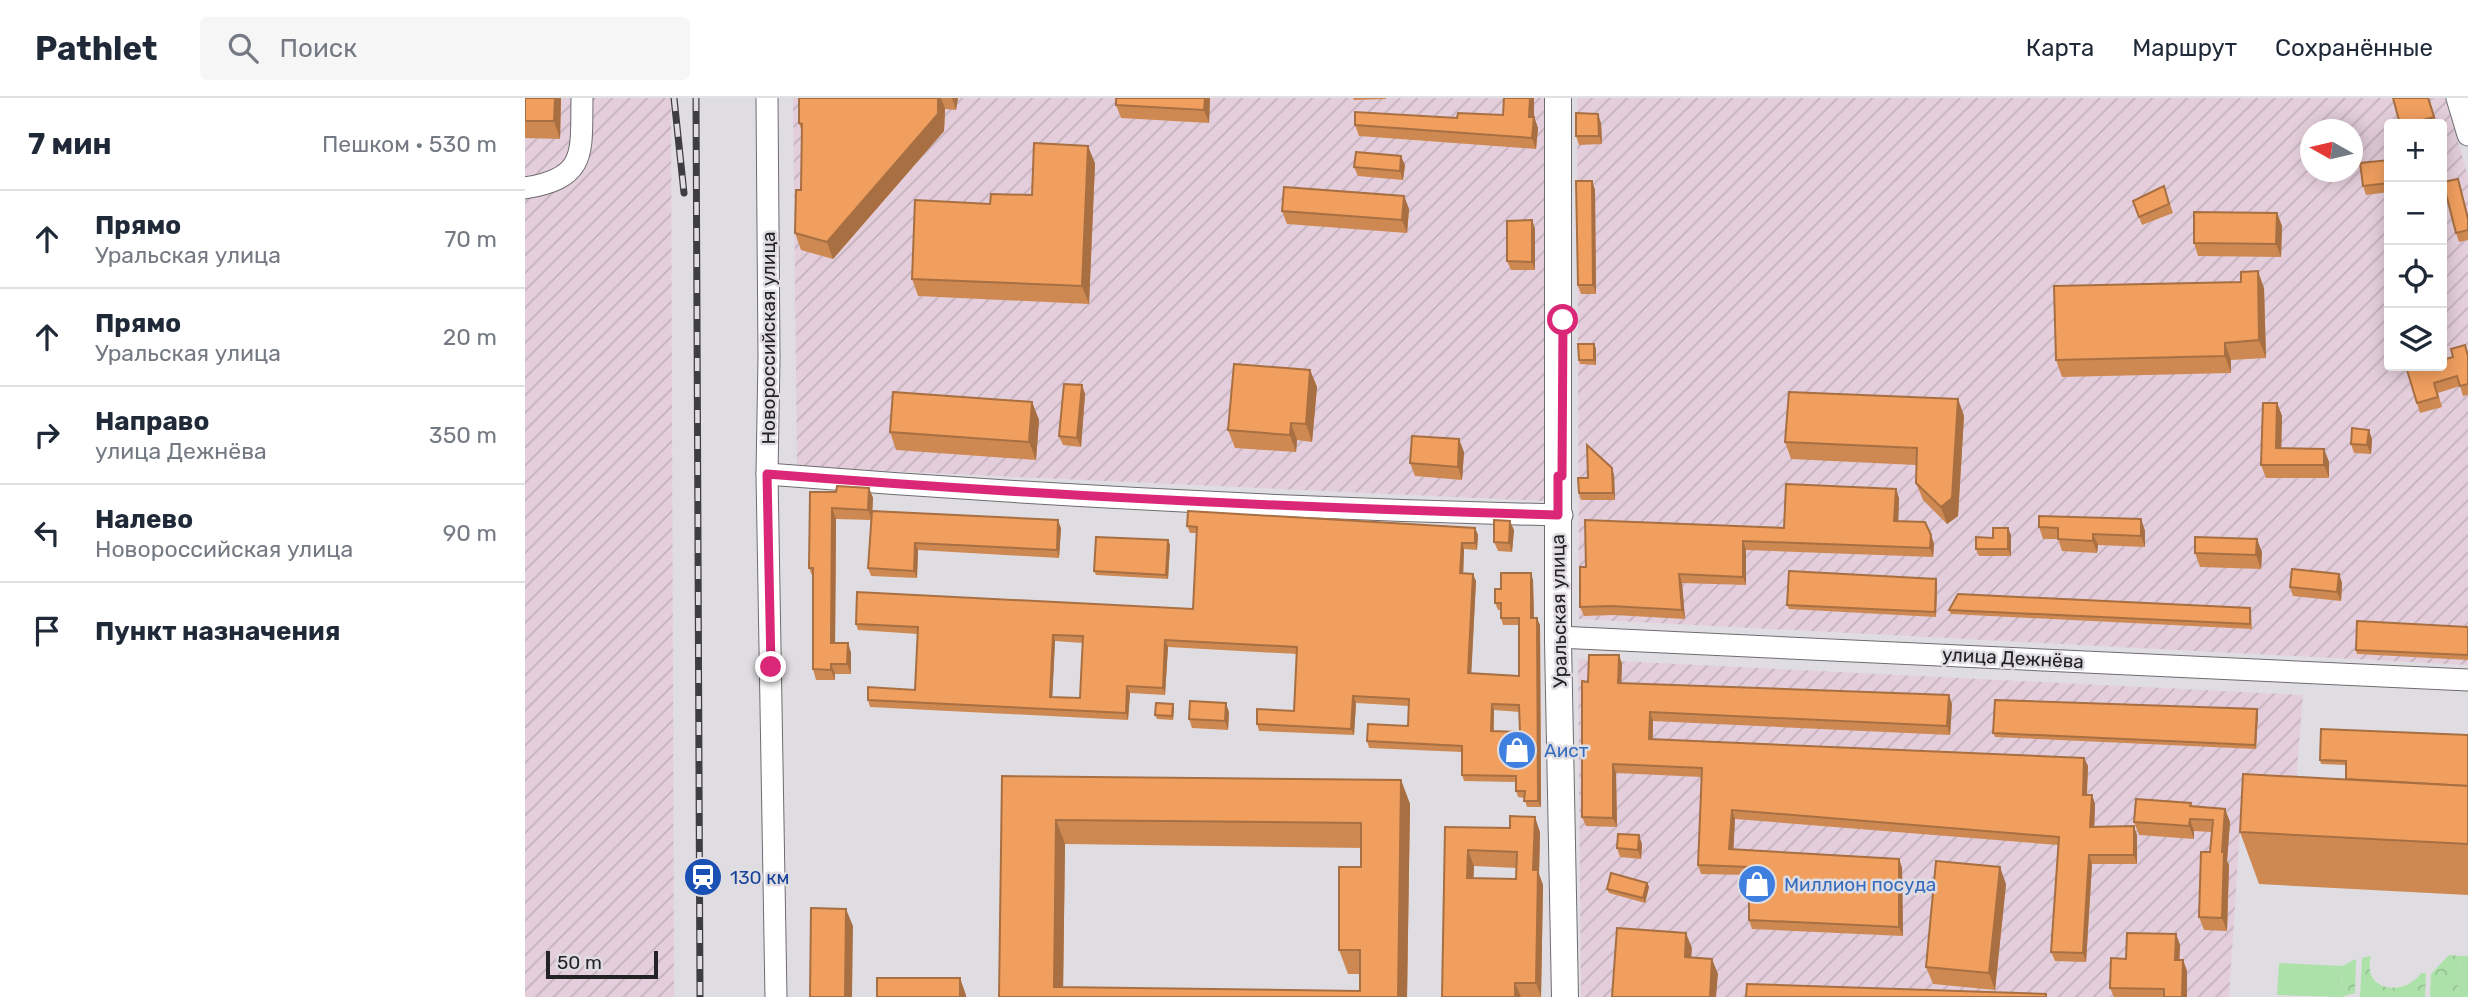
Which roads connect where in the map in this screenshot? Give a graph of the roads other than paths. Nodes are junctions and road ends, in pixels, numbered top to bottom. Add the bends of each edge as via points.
1 (582, 98) edge
2 (767, 98) edge
3 (1560, 98) edge
4 (2457, 98) edge
5 (2468, 135) edge
6 (525, 187) edge
7 (767, 474) junction
8 (1560, 515) junction
9 (1561, 637) junction
10 (2468, 680) edge
11 (776, 997) edge
12 (1566, 997) edge

1 - 6 street via 581,153 569,172 551,184
2 - 7 street, Новороссийская улица
3 - 8 main road, Уральская улица
4 - 5 street
7 - 8 street via 1200,502
7 - 11 street, Новороссийская улица
8 - 9 main road, Уральская улица
9 - 10 street, улица Дежнёва
9 - 12 main road, Уральская улица

